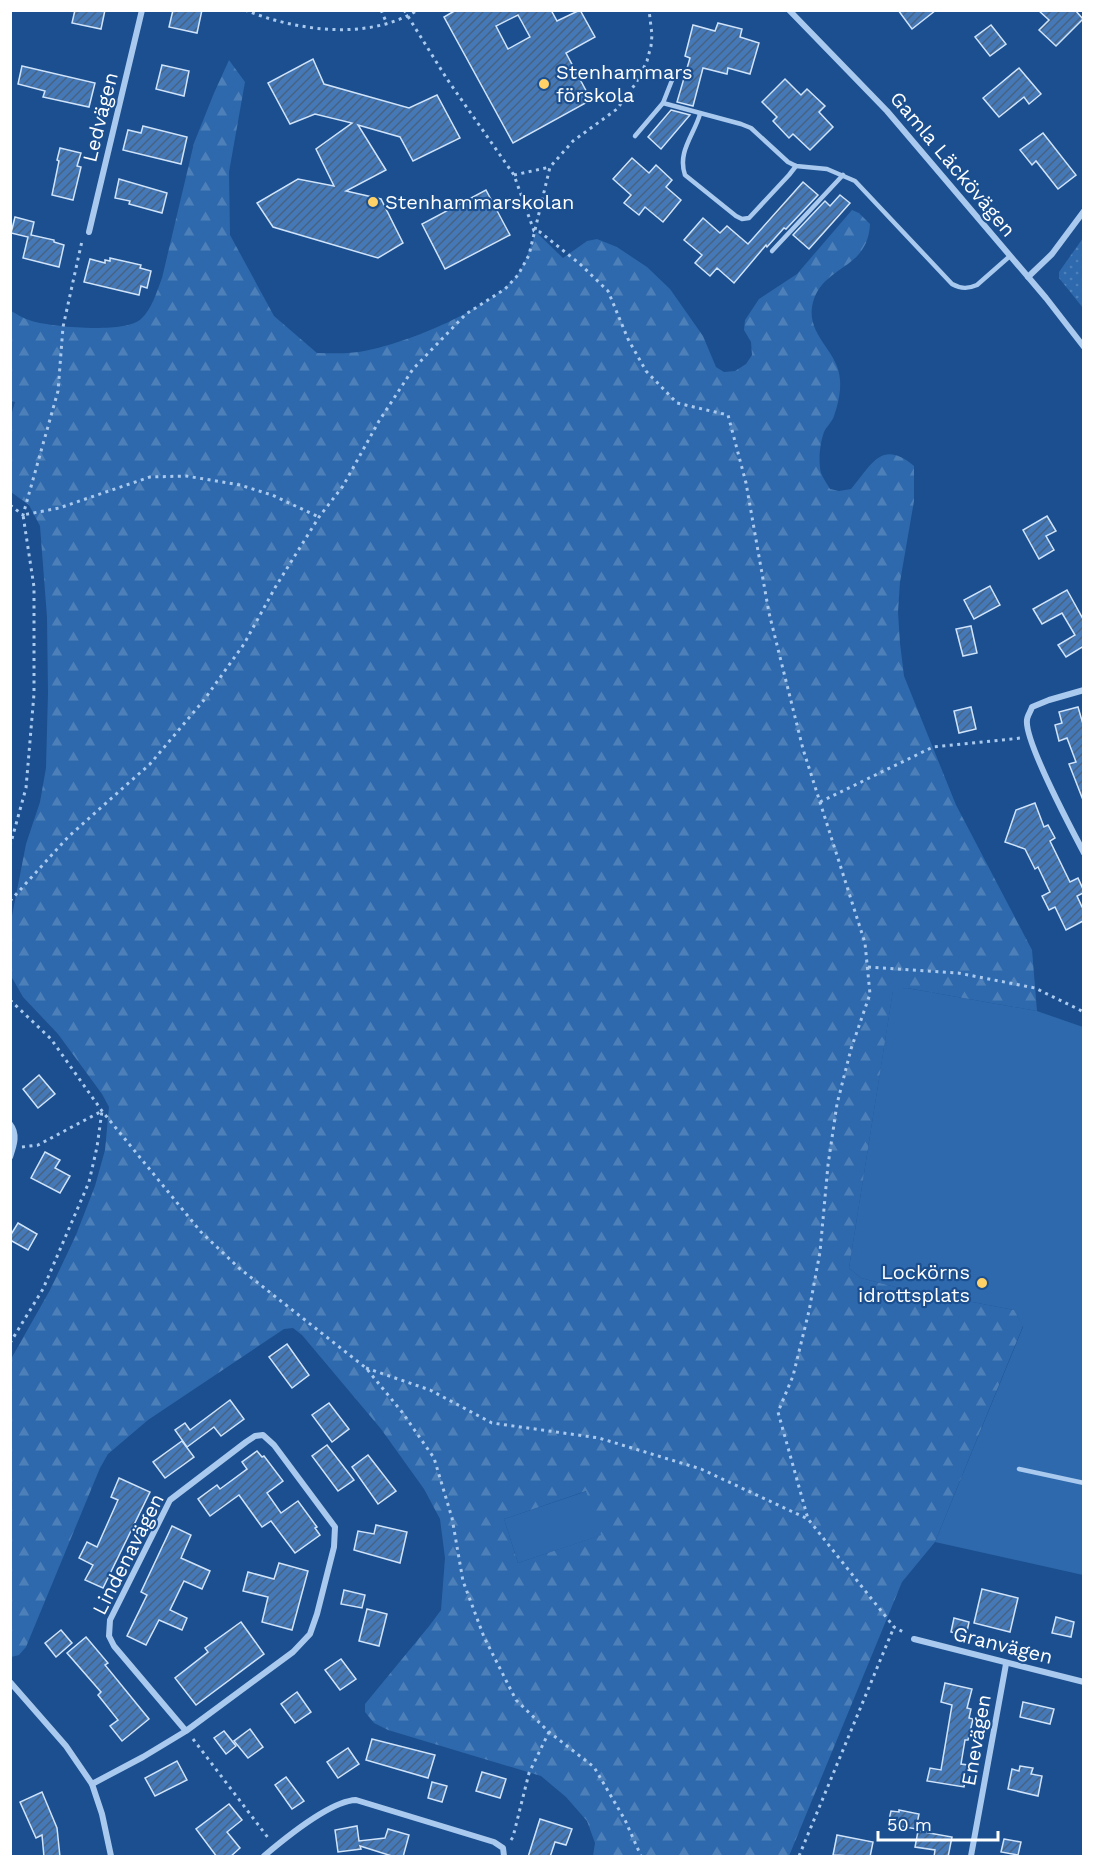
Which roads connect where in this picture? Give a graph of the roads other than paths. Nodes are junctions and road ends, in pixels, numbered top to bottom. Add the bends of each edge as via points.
1 (142, 10) edge
2 (789, 10) edge
3 (676, 70) dead end
4 (663, 103) junction
5 (700, 114) junction
6 (635, 136) dead end
7 (796, 165) junction
8 (843, 175) junction
9 (1083, 211) edge
10 (89, 232) road end
11 (772, 251) dead end
12 (1010, 256) junction
13 (1028, 277) junction
14 (1083, 347) edge
15 (1083, 690) edge
16 (1083, 853) edge
17 (10, 1124) edge
18 (10, 1156) edge
19 (1019, 1469) dead end
20 (1083, 1483) edge
21 (914, 1639) road end
22 (1006, 1664) junction
23 (10, 1682) edge
24 (1083, 1682) edge
25 (186, 1731) junction
26 (92, 1784) junction
27 (111, 1857) edge
28 (264, 1857) edge
29 (504, 1857) edge
30 (971, 1857) edge

1 - 10 street, Ledvägen
2 - 12 street, Gamla Läckövägen via 887,111
3 - 4 lane
4 - 5 lane
4 - 6 lane
5 - 7 lane via 751,128
5 - 7 lane via 682,154 681,166 685,175 736,216 749,218
7 - 8 lane
8 - 11 lane
8 - 12 lane via 855,181 958,287 977,285
9 - 13 street via 1052,254
12 - 13 street, Gamla Läckövägen
13 - 14 street, Gamla Läckövägen
15 - 16 street via 1032,707 1027,720 1029,737
17 - 18 street via 15,1139
19 - 20 lane
21 - 22 street, Granvägen
22 - 24 street, Granvägen
22 - 30 street, Enevägen
23 - 26 street via 66,1746
25 - 25 street, Lindenavägen via 293,1652 310,1634 317,1614 334,1547 334,1527 263,1435 246,1442 170,1500 110,1620 109,1636 114,1646
25 - 26 street, Lindenavägen
26 - 27 street
28 - 29 street via 331,1807 356,1800 494,1842 503,1848

